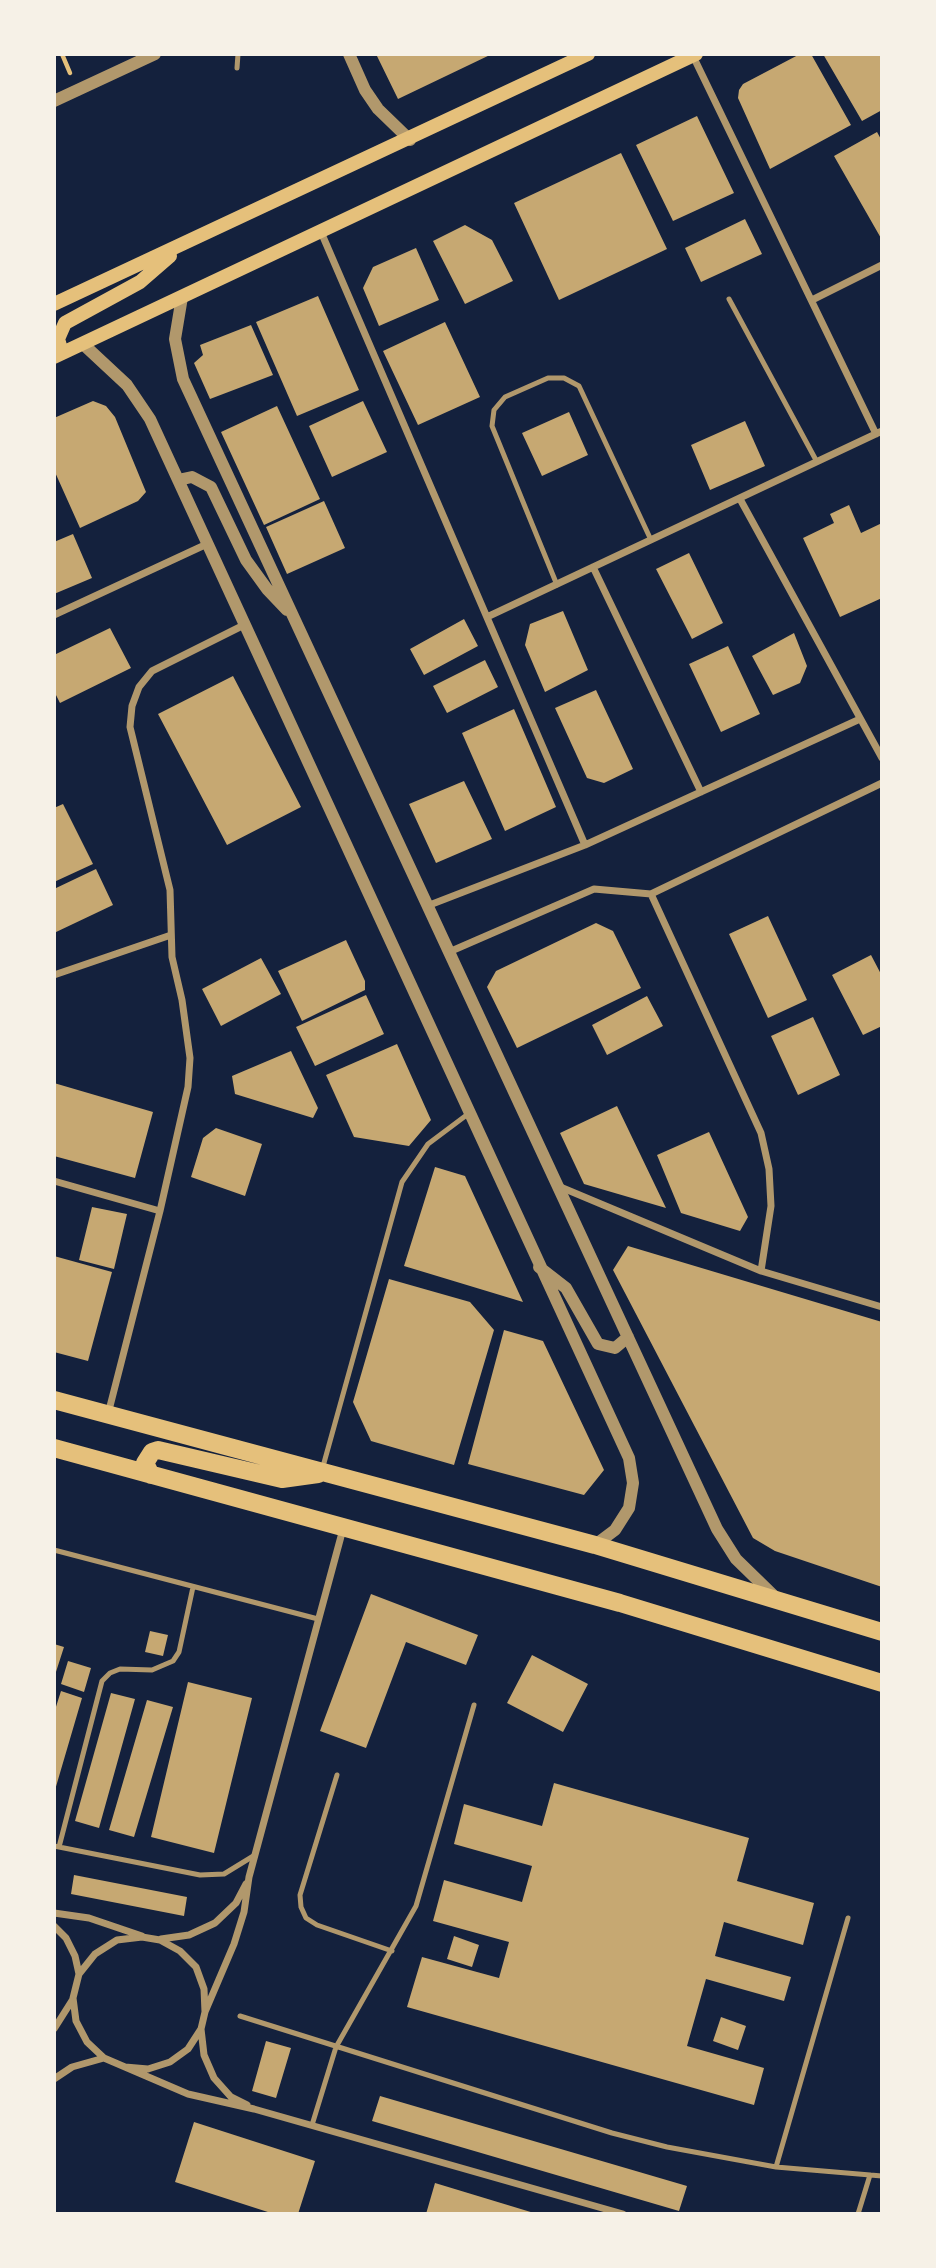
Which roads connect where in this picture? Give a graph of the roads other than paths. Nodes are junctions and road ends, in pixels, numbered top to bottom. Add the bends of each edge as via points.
1 (155, 54) edge
2 (238, 54) edge
3 (349, 54) edge
4 (588, 54) edge
5 (694, 55) edge
6 (237, 68) dead end
7 (54, 101) edge
8 (410, 140) junction
9 (321, 232) junction
10 (175, 249) junction
11 (882, 265) edge
12 (182, 297) junction
13 (729, 299) dead end
14 (812, 300) junction
15 (54, 304) edge
16 (83, 344) junction
17 (58, 355) edge
18 (879, 433) edge
19 (817, 462) junction
20 (178, 480) junction
21 (740, 499) junction
22 (651, 540) junction
23 (207, 544) junction
24 (593, 567) junction
25 (557, 584) junction
26 (54, 615) edge
27 (292, 615) junction
28 (487, 617) junction
29 (244, 625) junction
30 (860, 719) junction
31 (882, 758) edge
32 (882, 783) edge
33 (701, 792) junction
34 (585, 845) junction
35 (651, 894) junction
36 (427, 906) junction
37 (171, 935) junction
38 (449, 952) junction
39 (54, 975) edge
40 (468, 1114) junction
41 (54, 1181) edge
42 (557, 1185) junction
43 (160, 1211) junction
44 (538, 1266) junction
45 (761, 1271) junction
46 (882, 1307) edge
47 (628, 1337) junction
48 (54, 1400) edge
49 (107, 1414) junction
50 (54, 1448) edge
51 (321, 1473) junction
52 (150, 1475) junction
53 (344, 1528) junction
54 (594, 1545) junction
55 (54, 1550) edge
56 (193, 1587) junction
57 (782, 1602) junction
58 (318, 1619) junction
59 (882, 1632) edge
60 (882, 1683) edge
61 (474, 1705) dead end
62 (337, 1775) dead end
63 (56, 1847) edge
64 (255, 1855) junction
65 (249, 1877) junction
66 (54, 1913) edge
67 (848, 1917) dead end
68 (54, 1926) edge
69 (142, 1937) junction
70 (160, 1940) junction
71 (392, 1951) junction
72 (79, 1975) junction
73 (73, 1998) junction
74 (205, 2012) junction
75 (240, 2016) dead end
76 (54, 2029) edge
77 (201, 2029) junction
78 (336, 2047) junction
79 (104, 2059) junction
80 (125, 2067) junction
81 (54, 2078) edge
82 (254, 2109) junction
83 (312, 2125) junction
84 (776, 2167) junction
85 (870, 2175) junction
86 (882, 2176) edge
87 (622, 2214) edge
88 (858, 2214) edge

1 - 7 street
2 - 6 lane
3 - 8 street via 378,109
4 - 8 main road
5 - 9 main road
5 - 14 street
8 - 10 main road
9 - 12 main road
9 - 28 street
10 - 15 main road
10 - 17 main road via 140,282 65,323
11 - 14 street
12 - 16 main road
12 - 27 street via 175,339 183,379
13 - 19 lane
14 - 18 street
16 - 17 main road
16 - 20 street via 114,370 139,402
18 - 19 street
19 - 21 street
20 - 23 street
20 - 27 street via 192,477 211,487 246,560
21 - 22 street
21 - 30 street
22 - 24 street
22 - 25 lane via 579,386 564,378 548,378 505,397 494,410 492,426
23 - 26 street
23 - 29 street
24 - 25 street
24 - 33 street
25 - 28 street
27 - 36 street
28 - 34 street
29 - 37 street via 152,671 132,706 130,727 170,890
29 - 40 street
30 - 31 street
30 - 33 street
32 - 35 street
33 - 34 street
34 - 36 street
35 - 38 street via 594,888
35 - 45 street via 761,1133 771,1206
36 - 38 street
37 - 39 street
37 - 43 street via 187,1030 188,1087
38 - 42 street
40 - 44 street
40 - 51 lane via 428,1144 402,1182
41 - 43 street
42 - 45 street
42 - 47 street
43 - 49 street
44 - 47 street via 566,1288 598,1344 615,1348
44 - 54 street via 633,1470 629,1508 615,1530
45 - 46 street
47 - 57 street via 724,1542 750,1575
48 - 49 main road
49 - 51 main road
50 - 52 main road
51 - 52 main road via 282,1479 158,1450 145,1463
51 - 54 main road
52 - 53 main road
53 - 58 street
53 - 60 main road via 620,1603
54 - 57 main road
55 - 56 lane
56 - 58 lane
56 - 63 lane via 173,1661 152,1670 120,1669 102,1681
57 - 59 main road
58 - 64 street
61 - 71 lane via 416,1906
62 - 71 lane via 300,1895 301,1907 306,1918 317,1925
63 - 64 lane via 200,1875 224,1874
64 - 65 street
65 - 70 street via 236,1902 215,1923 189,1935
65 - 74 street via 234,1944
66 - 69 street
67 - 84 lane
68 - 72 street via 75,1955
69 - 70 street
69 - 72 street via 117,1940 95,1954
70 - 74 street via 196,1967 204,1989
71 - 78 lane
72 - 73 street
73 - 76 street
73 - 79 street via 76,2021 87,2042
74 - 77 street
75 - 78 lane
77 - 80 street via 188,2049 170,2062 148,2069
77 - 82 street via 204,2055 214,2078 231,2097
78 - 83 lane
78 - 84 lane via 612,2133
79 - 80 street
79 - 81 street via 72,2067
80 - 82 street via 188,2094
82 - 83 street
83 - 87 street
84 - 85 lane
85 - 86 lane
85 - 88 lane

